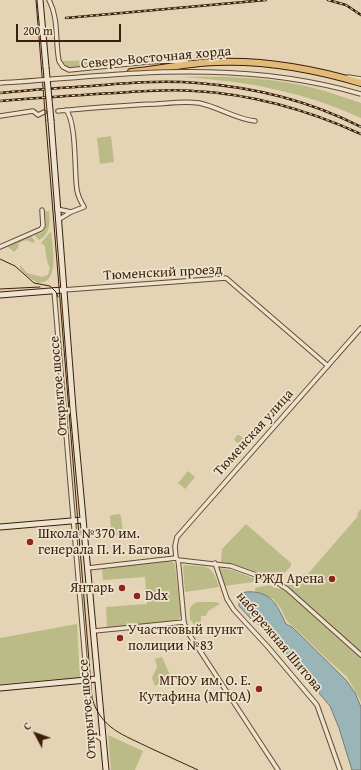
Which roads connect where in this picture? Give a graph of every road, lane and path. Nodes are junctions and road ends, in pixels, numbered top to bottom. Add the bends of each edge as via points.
1 (40, 0) edge
2 (49, 0) edge
3 (199, 63) junction
4 (333, 75) junction
5 (361, 79) edge
6 (0, 83) edge
7 (361, 83) edge
8 (361, 94) edge
9 (66, 110) junction
10 (58, 111) tunnel mouth
11 (44, 112) tunnel mouth
12 (0, 116) edge
13 (255, 122) dead end
14 (57, 209) junction
15 (42, 210) dead end
16 (71, 212) junction
17 (58, 220) junction
18 (0, 247) edge
19 (54, 290) junction
20 (63, 290) junction
21 (0, 295) edge
22 (361, 328) edge
23 (328, 366) junction
24 (73, 520) junction
25 (83, 520) junction
26 (0, 527) edge
27 (177, 559) junction
28 (215, 563) junction
29 (88, 568) junction
30 (184, 622) junction
31 (94, 631) junction
32 (361, 655) edge
33 (97, 679) junction
34 (87, 680) junction
35 (0, 688) edge
36 (103, 741) junction
37 (106, 770) edge
38 (278, 770) edge
39 (340, 770) edge

1 - 14 main road, Открытое шоссе, bridge
2 - 3 street via 55,18 59,61 69,70 168,61
3 - 4 main road, Северо-Восточная хорда via 261,63
3 - 6 main road, Северо-Восточная хорда via 111,75
4 - 5 street
4 - 7 main road, Северо-Восточная хорда
6 - 8 street, Северо-Восточная хорда, bridge via 141,74 234,72 283,78
9 - 10 street
9 - 13 street via 199,103
9 - 16 street via 73,133 77,191 84,207
11 - 12 street via 38,117 33,111
14 - 16 street
14 - 17 main road, Открытое шоссе
15 - 18 street via 41,229
16 - 17 street
17 - 20 main road, Открытое шоссе
19 - 20 main road
19 - 21 main road
19 - 24 street
20 - 23 street, Тюменский проезд via 226,278
20 - 25 main road, Открытое шоссе
22 - 23 street, Тюменская улица
23 - 27 street, Тюменская улица via 177,537
24 - 25 main road
24 - 26 main road
24 - 34 street
25 - 29 main road, Открытое шоссе
27 - 28 street
27 - 29 street
27 - 30 street, Тюменская улица
28 - 32 street via 231,566 287,589
28 - 39 street, набережная Шитова via 232,608 317,705
29 - 31 main road, Открытое шоссе
30 - 31 street
30 - 38 street via 187,631
31 - 33 main road, Открытое шоссе
33 - 34 main road
33 - 36 main road, Открытое шоссе
34 - 35 main road
34 - 36 street via 91,731
36 - 37 main road, Открытое шоссе

